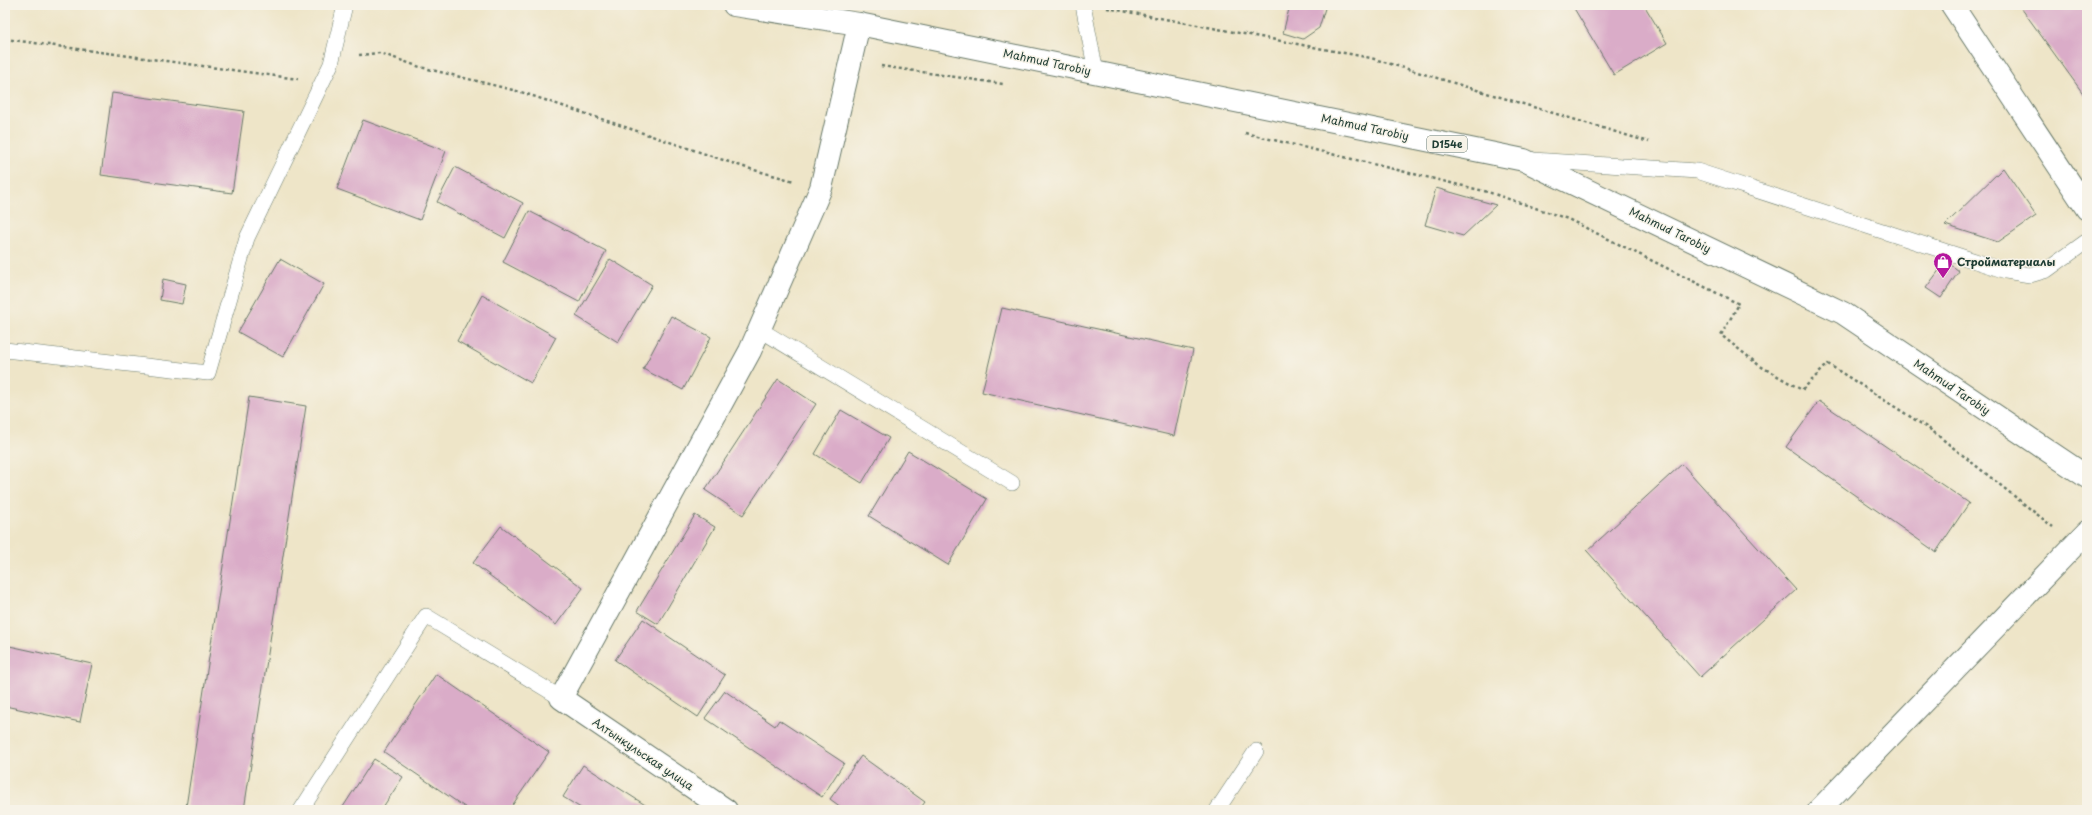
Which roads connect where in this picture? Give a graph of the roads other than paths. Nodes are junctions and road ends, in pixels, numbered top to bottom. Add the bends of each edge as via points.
1 (345, 5) edge
2 (734, 5) edge
3 (1083, 5) edge
4 (1952, 5) edge
5 (859, 24) junction
6 (1096, 72) junction
7 (1524, 160) junction
8 (2087, 209) edge
9 (2087, 241) edge
10 (759, 329) junction
11 (5, 350) edge
12 (2087, 477) edge
13 (1012, 483) dead end
14 (2086, 534) edge
15 (561, 698) junction
16 (1256, 751) dead end
17 (300, 810) edge
18 (726, 810) edge
19 (1217, 810) edge
20 (1819, 810) edge

1 - 11 lane via 326,76 247,238 208,374
2 - 5 street, Mahmud Tarobiy / D154e
3 - 6 lane
4 - 8 street
5 - 6 street, Mahmud Tarobiy / D154e
5 - 10 street via 821,188
6 - 7 street, Mahmud Tarobiy / D154e
7 - 9 lane via 1697,171 2006,271 2030,275 2047,270
7 - 12 street, Mahmud Tarobiy / D154e via 1843,313
10 - 13 lane
10 - 15 street via 750,351
14 - 20 street
15 - 17 lane via 426,616
15 - 18 street, Алтынкульская улица
16 - 19 lane

